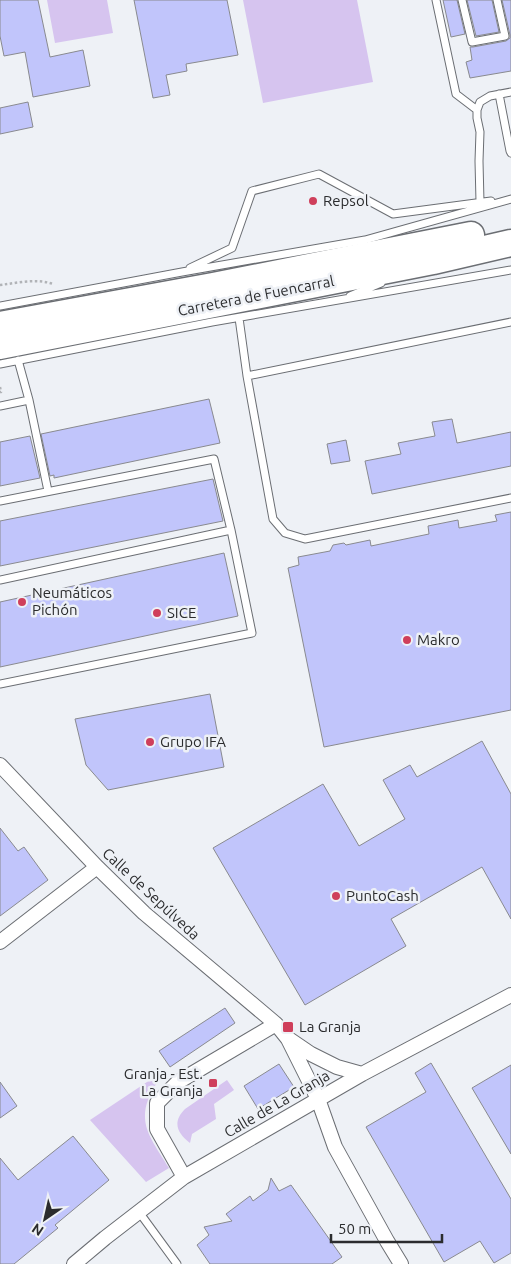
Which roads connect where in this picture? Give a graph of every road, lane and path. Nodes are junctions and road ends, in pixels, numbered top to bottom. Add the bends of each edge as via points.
1 (436, 0) edge
2 (462, 0) edge
3 (497, 0) edge
4 (511, 92) edge
5 (499, 94) junction
6 (477, 110) junction
7 (509, 134) edge
8 (511, 153) edge
9 (511, 198) edge
10 (480, 202) junction
11 (511, 227) edge
12 (511, 243) edge
13 (433, 261) junction
14 (511, 270) edge
15 (182, 272) junction
16 (397, 276) dead end
17 (389, 280) dead end
18 (338, 301) junction
19 (0, 306) edge
20 (239, 318) junction
21 (511, 322) edge
22 (0, 325) edge
23 (9, 353) edge
24 (0, 364) edge
25 (247, 376) junction
26 (0, 387) edge
27 (0, 392) edge
28 (28, 400) junction
29 (0, 406) edge
30 (48, 491) junction
31 (511, 498) edge
32 (0, 501) edge
33 (231, 530) junction
34 (0, 580) edge
35 (0, 684) edge
36 (0, 765) edge
37 (97, 867) junction
38 (0, 942) edge
39 (509, 999) edge
40 (276, 1024) junction
41 (288, 1039) junction
42 (362, 1074) junction
43 (318, 1099) junction
44 (184, 1177) junction
45 (139, 1212) junction
46 (74, 1264) edge
47 (177, 1264) edge
48 (401, 1264) edge

1 - 6 lane via 456,94
2 - 3 lane via 472,42 505,36
4 - 5 lane
5 - 6 lane via 480,102
5 - 7 lane
6 - 10 lane
7 - 8 lane
9 - 10 lane
9 - 15 lane via 365,240
10 - 15 lane via 393,214 319,174 252,191 232,248
11 - 22 highway, Carretera de Fuencarral
12 - 13 highway, Carretera de Fuencarral
13 - 16 lane
13 - 23 highway, Carretera de Fuencarral
14 - 18 lane
15 - 19 lane
17 - 18 lane
18 - 20 lane
20 - 23 lane
20 - 25 lane
21 - 25 lane
23 - 24 lane
23 - 28 lane
25 - 31 lane via 273,519 284,533 305,539
26 - 27 path
28 - 29 lane
28 - 30 lane
30 - 32 lane
30 - 33 lane via 214,458
33 - 34 lane
33 - 35 lane via 252,633
36 - 37 street, Calle de Sepúlveda
37 - 38 street
37 - 40 street, Calle de Sepúlveda via 144,914
39 - 42 street, Calle de La Granja
40 - 41 street, Calle de Sepúlveda
40 - 44 street via 178,1082 157,1103 157,1129
41 - 42 street, Calle de Sepúlveda via 338,1067
41 - 43 street, Calle de Sepúlveda
42 - 43 street, Calle de La Granja
43 - 44 street, Calle de La Granja
43 - 48 street, Calle de Sepúlveda via 335,1148
44 - 45 street, Calle de La Granja
45 - 46 street, Calle de La Granja
45 - 47 lane

